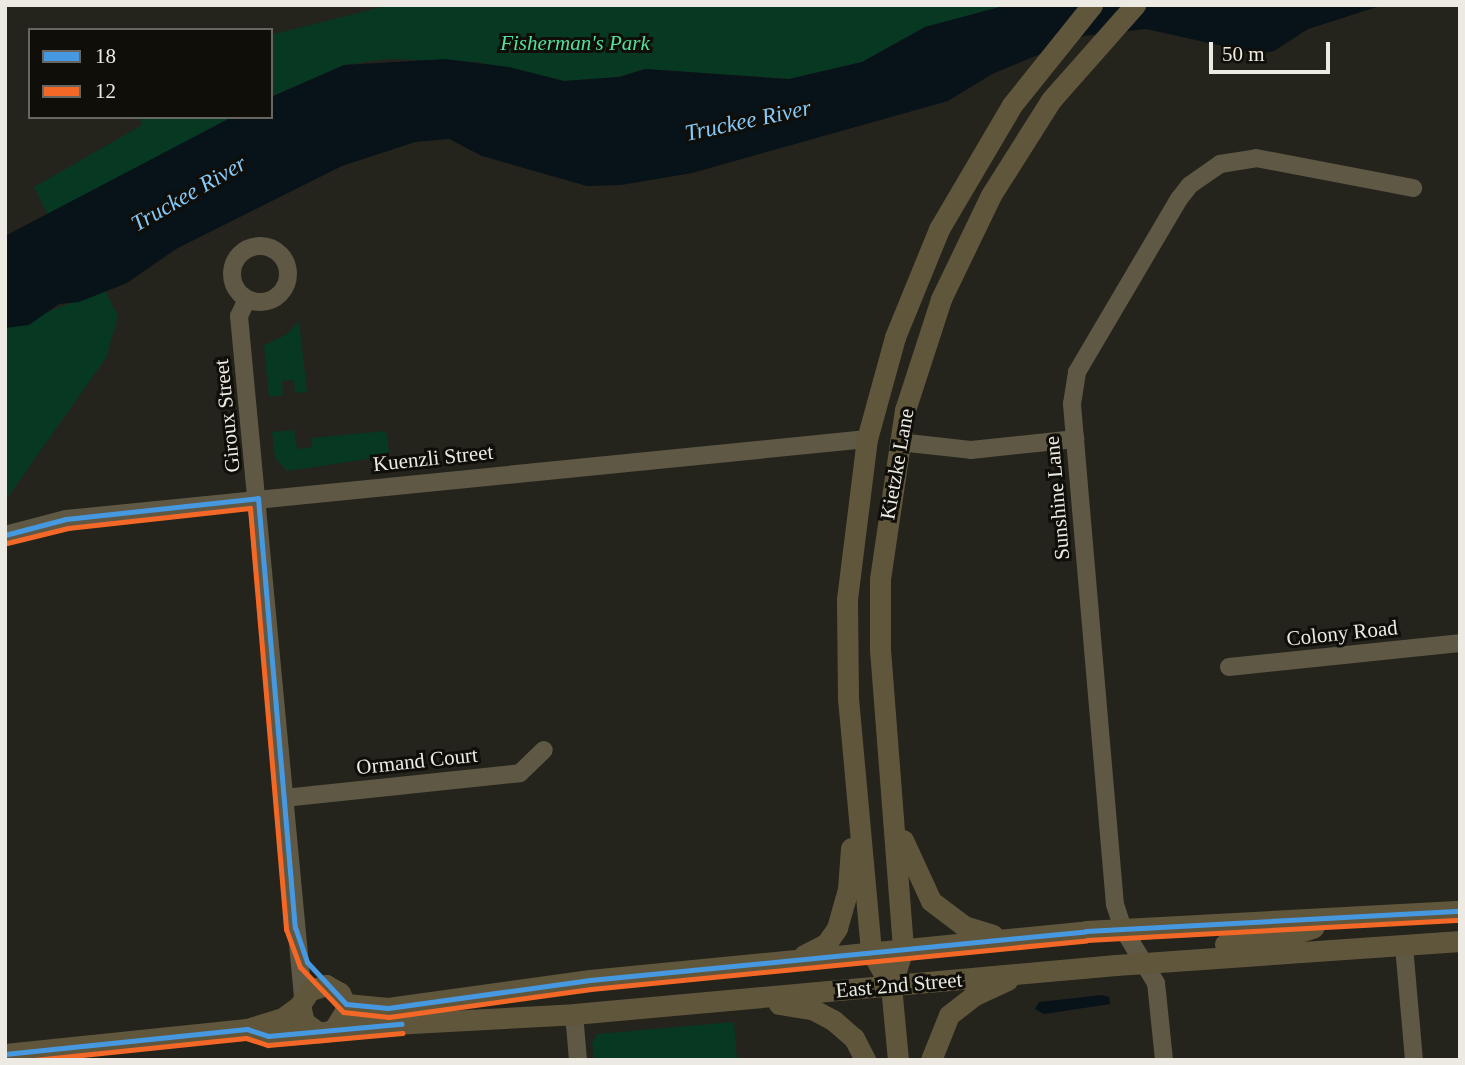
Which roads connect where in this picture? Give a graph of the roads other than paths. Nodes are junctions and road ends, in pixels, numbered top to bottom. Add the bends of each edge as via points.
1 (1092, 5) edge
2 (1135, 5) edge
3 (1413, 188) dead end
4 (247, 299) dead end
5 (891, 348) junction
6 (867, 439) junction
7 (1075, 439) junction
8 (899, 442) junction
9 (258, 498) junction
10 (886, 516) junction
11 (5, 535) edge
12 (1460, 643) edge
13 (1229, 667) dead end
14 (544, 750) dead end
15 (855, 776) junction
16 (891, 796) junction
17 (284, 798) junction
18 (1460, 911) edge
19 (1334, 919) junction
20 (1123, 929) junction
21 (1006, 938) junction
22 (1460, 941) edge
23 (1404, 946) junction
24 (903, 948) junction
25 (300, 949) junction
26 (871, 951) junction
27 (796, 959) junction
28 (1146, 963) junction
29 (1025, 973) junction
30 (590, 979) junction
31 (326, 985) junction
32 (891, 986) junction
33 (749, 999) junction
34 (302, 1001) junction
35 (346, 1004) junction
36 (631, 1010) junction
37 (574, 1014) junction
38 (524, 1017) junction
39 (247, 1029) junction
40 (328, 1029) junction
41 (5, 1054) edge
42 (578, 1060) edge
43 (865, 1060) edge
44 (898, 1060) edge
45 (931, 1060) edge
46 (1164, 1060) edge
47 (1414, 1060) edge

1 - 5 main road, Kietzke Lane via 1012,105 939,229
2 - 8 main road, Kietzke Lane via 1051,100 991,195 953,272 912,385
3 - 7 street, Sunshine Lane via 1256,158 1220,164 1205,173 1179,199 1084,356 1073,387
4 - 9 street, Giroux Street via 239,316
5 - 6 main road, Kietzke Lane
5 - 8 main road via 897,368 887,410 888,428
6 - 9 street, Kuenzli Street
6 - 10 main road via 879,472 877,503
6 - 15 main road, Kietzke Lane via 847,599
7 - 8 street via 971,450
7 - 20 street, Sunshine Lane via 1115,905
8 - 10 main road, Kietzke Lane
9 - 11 street, Kuenzli Street via 66,519
9 - 17 street, Giroux Street
10 - 16 main road, Kietzke Lane via 880,650
12 - 13 street, Colony Road
14 - 17 street, Ormand Court via 520,773
15 - 26 main road, Kietzke Lane
15 - 27 main road via 851,871 837,928 826,944
16 - 21 main road via 910,862 931,901 964,926
16 - 24 main road, Kietzke Lane
17 - 25 street, Giroux Street
18 - 19 main road, East 2nd Street
19 - 20 main road, East 2nd Street
19 - 28 main road via 1276,939 1167,948
20 - 21 main road, East 2nd Street
20 - 28 street, Sunshine Lane
21 - 24 main road, East 2nd Street
22 - 23 main road, East 2nd Street
23 - 28 main road, East 2nd Street
23 - 47 street
24 - 26 main road, East 2nd Street
24 - 32 main road, Kietzke Lane
25 - 31 street, Giroux Street
25 - 34 street, Giroux Street
26 - 27 main road, East 2nd Street
26 - 32 main road, Kietzke Lane
27 - 30 main road, East 2nd Street
28 - 29 main road, East 2nd Street
28 - 46 street, Sunshine Lane via 1158,993
29 - 32 main road, East 2nd Street
29 - 45 main road via 960,1004 942,1027
30 - 35 main road, East 2nd Street via 388,1008
30 - 36 main road via 592,990 601,998
30 - 38 main road via 554,1008
31 - 34 main road via 316,986
31 - 35 main road via 340,993
32 - 33 main road, East 2nd Street
32 - 44 main road, Kietzke Lane
33 - 36 main road, East 2nd Street
33 - 43 main road via 823,1014 854,1038
34 - 39 main road, East 2nd Street via 284,1018
34 - 40 main road via 304,1022
35 - 40 main road via 345,1017
36 - 37 main road, East 2nd Street
37 - 38 main road, East 2nd Street
37 - 42 street
38 - 40 main road, East 2nd Street
39 - 40 main road, East 2nd Street via 268,1036
39 - 41 main road, East 2nd Street

